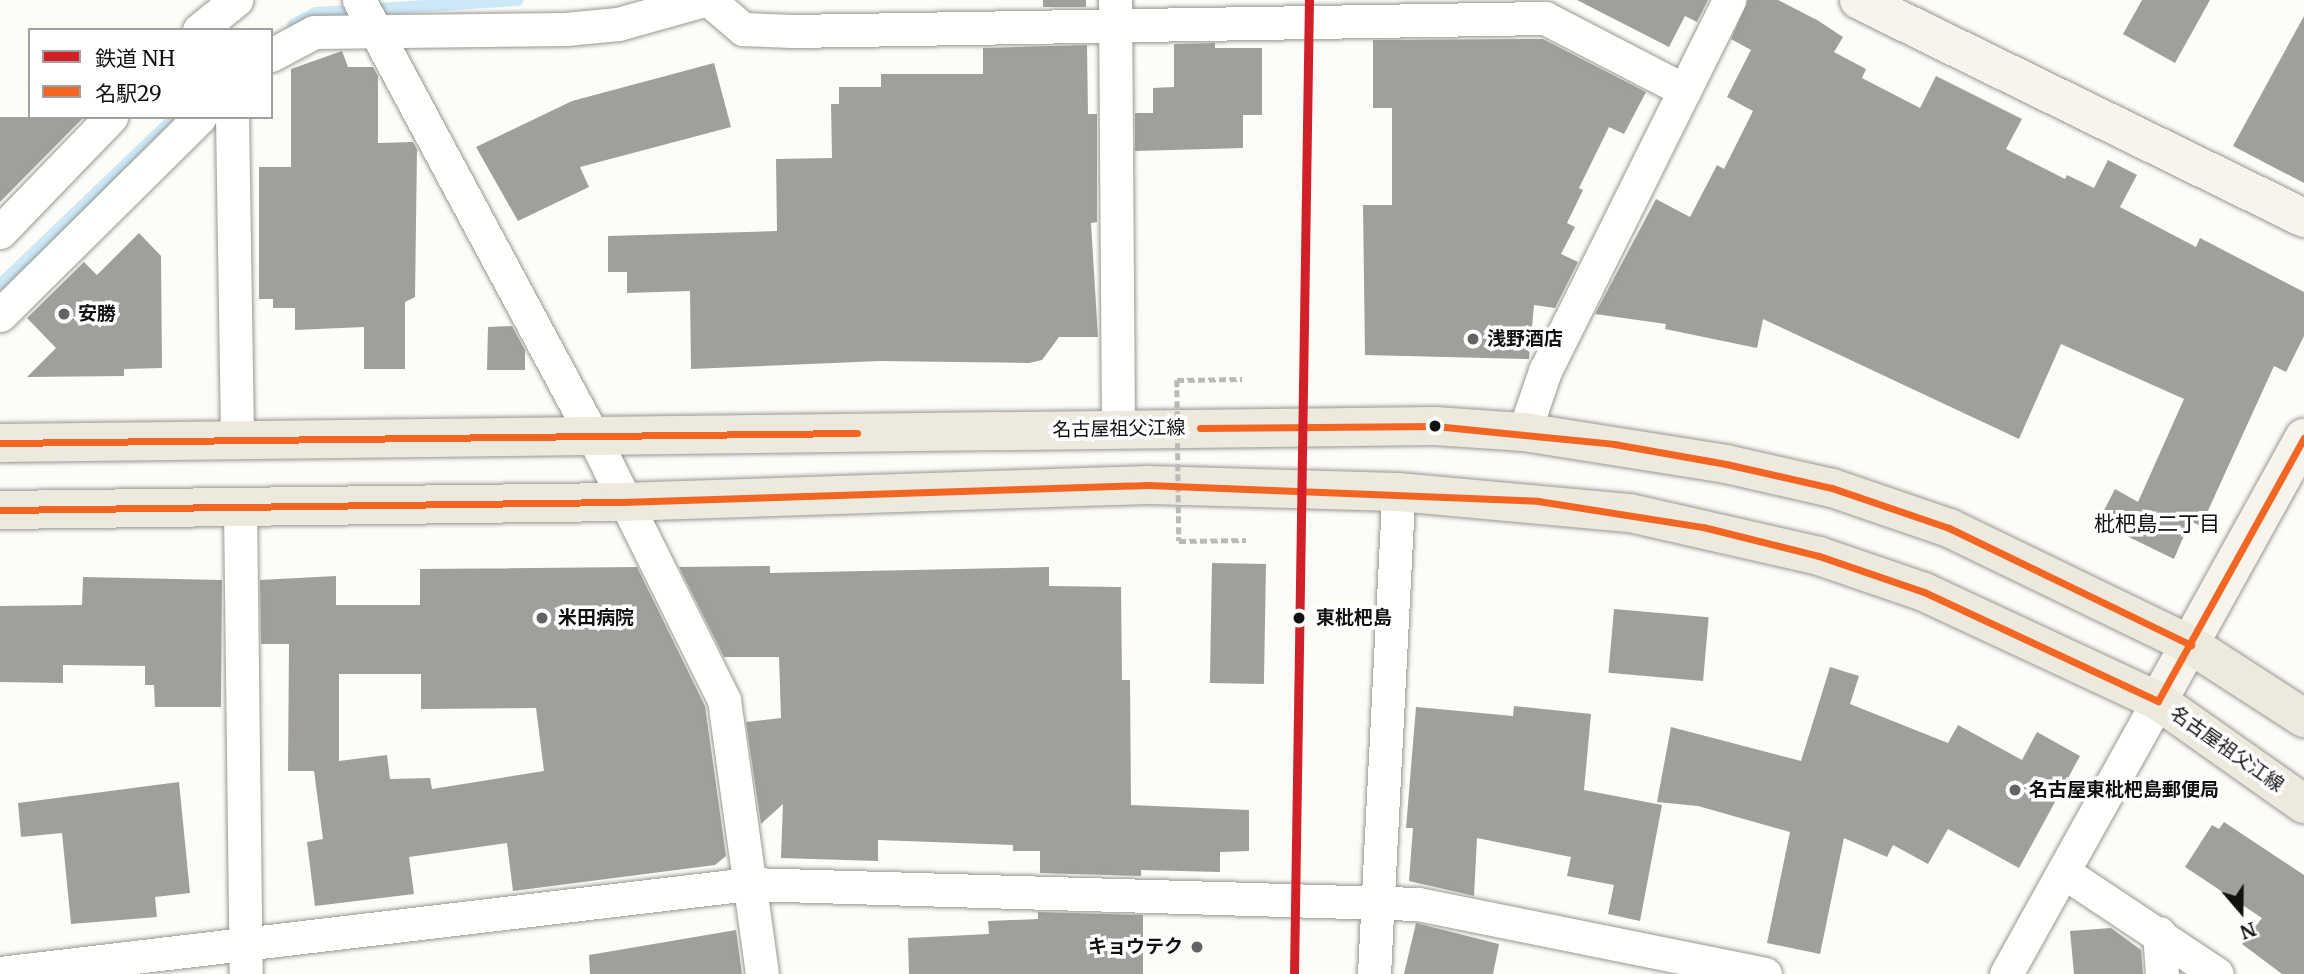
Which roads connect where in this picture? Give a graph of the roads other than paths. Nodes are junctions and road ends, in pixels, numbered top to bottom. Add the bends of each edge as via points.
1 (236, 0) edge
2 (707, 0) edge
3 (1729, 0) edge
4 (1859, 0) edge
5 (1116, 12) edge
6 (367, 16) edge
7 (201, 28) edge
8 (273, 54) edge
9 (1684, 90) junction
10 (109, 119) edge
11 (198, 119) edge
12 (232, 119) edge
13 (2304, 218) edge
14 (0, 232) edge
15 (0, 315) edge
16 (1118, 428) junction
17 (1524, 432) junction
18 (594, 438) junction
19 (2304, 438) edge
20 (237, 441) junction
21 (0, 443) edge
22 (1398, 492) junction
23 (622, 502) junction
24 (240, 507) junction
25 (0, 510) edge
26 (2191, 645) junction
27 (2158, 701) junction
28 (2304, 718) edge
29 (2304, 804) edge
30 (2065, 873) junction
31 (749, 884) junction
32 (1379, 901) junction
33 (2159, 933) junction
34 (246, 959) edge
35 (0, 973) edge
36 (762, 974) edge
37 (1374, 974) edge
38 (1765, 974) edge
39 (2006, 974) edge
40 (2162, 974) edge
41 (2217, 974) edge

1 - 7 street
2 - 5 street via 743,29
2 - 6 street via 605,26
3 - 9 street
4 - 13 street
5 - 9 street via 1545,18
5 - 16 street
6 - 8 street via 314,32
6 - 18 street
9 - 17 street via 1545,371
10 - 14 street
11 - 15 street
12 - 20 street
16 - 17 main road, 名古屋祖父江線 via 1435,426
16 - 18 main road, 名古屋祖父江線
17 - 26 main road, 名古屋祖父江線 via 1726,464 1832,488 1949,528
18 - 20 main road, 名古屋祖父江線
18 - 23 street
19 - 26 street
20 - 21 main road, 名古屋祖父江線
22 - 23 main road, 名古屋祖父江線 via 1148,485
22 - 27 main road, 名古屋祖父江線 via 1630,513 1819,556 1924,592
22 - 32 street
23 - 24 main road, 名古屋祖父江線
23 - 31 street via 724,699
24 - 25 main road, 名古屋祖父江線
24 - 34 street
26 - 27 street
26 - 28 main road, 名古屋祖父江線
27 - 29 main road, 名古屋祖父江線
27 - 30 street
30 - 33 street
30 - 39 street
31 - 32 street
31 - 34 street
31 - 36 street
32 - 37 street
32 - 38 street via 1418,904
33 - 40 street
33 - 41 street
34 - 35 street

